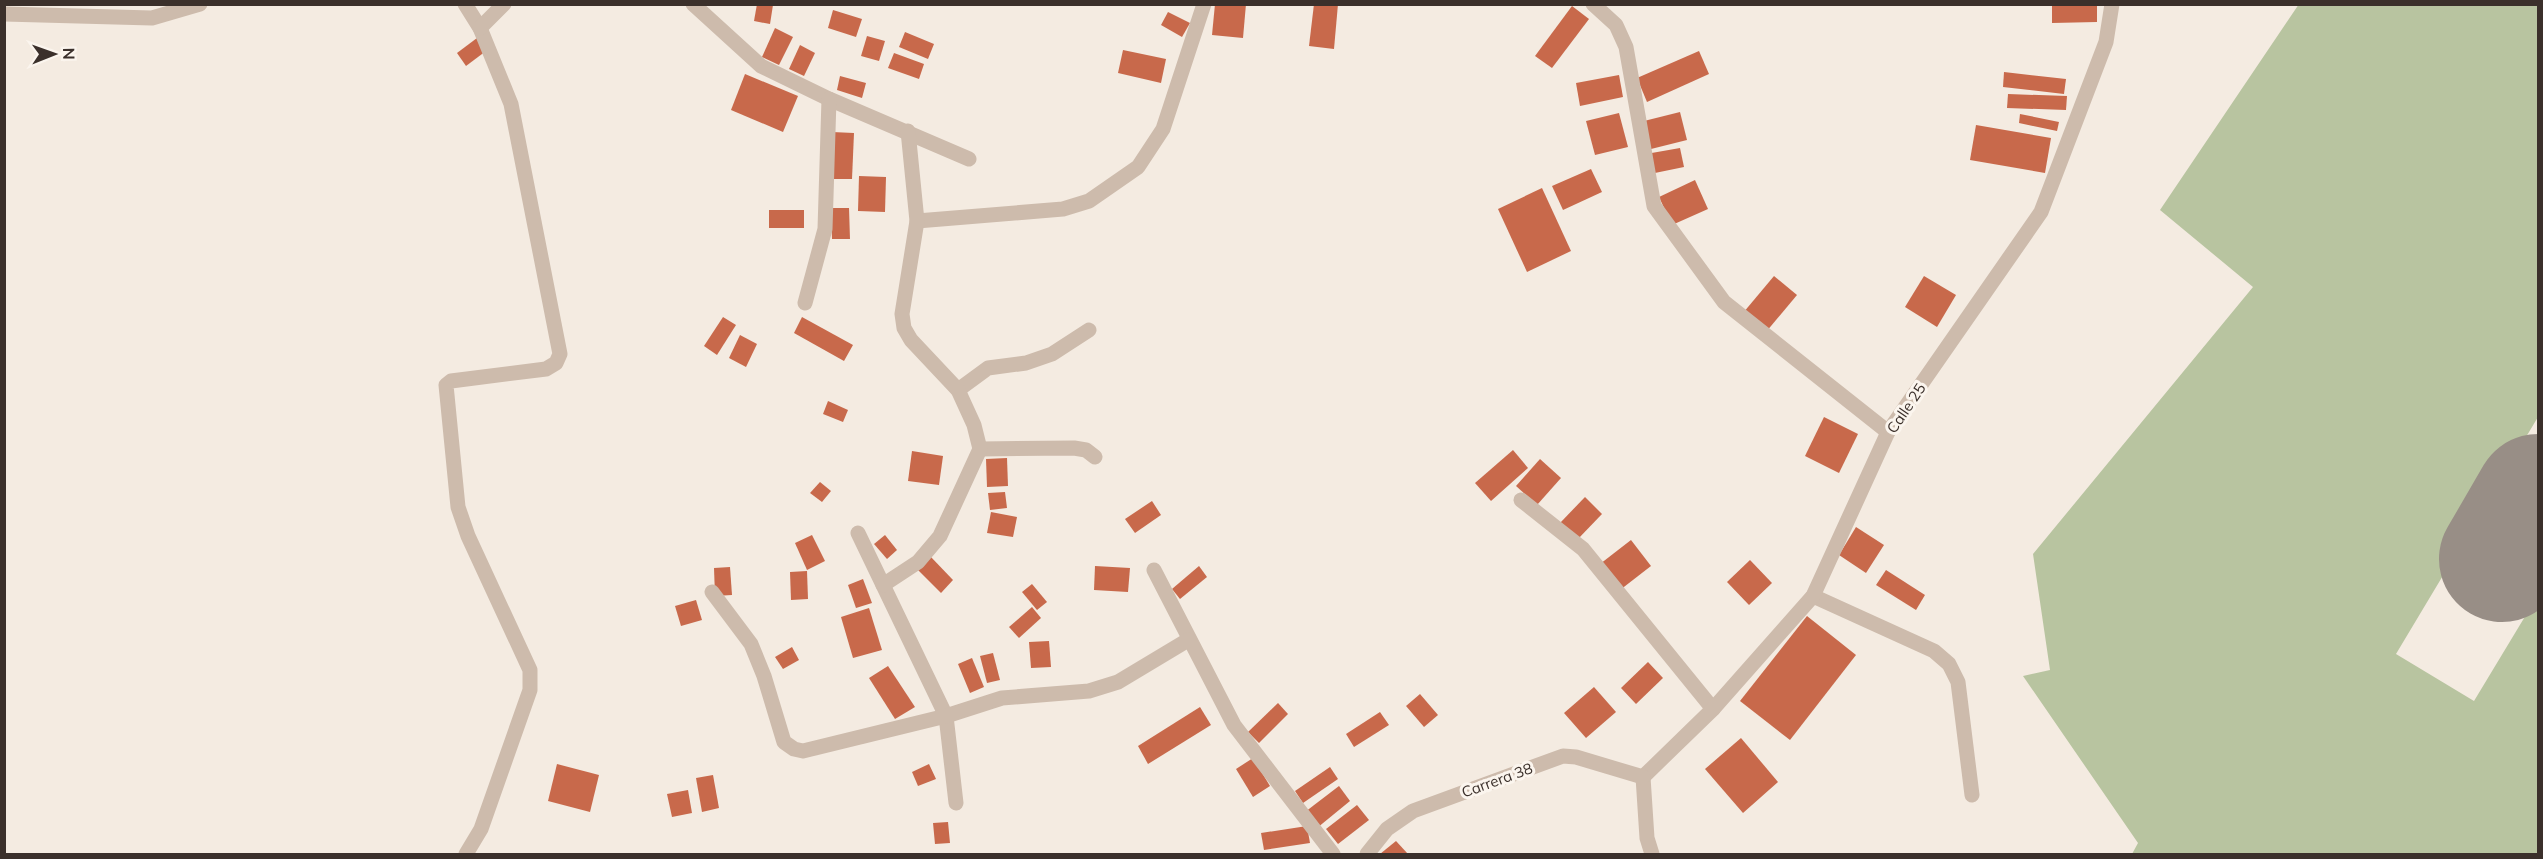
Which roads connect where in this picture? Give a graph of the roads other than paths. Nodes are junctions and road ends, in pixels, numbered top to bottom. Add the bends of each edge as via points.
1 (200, 4) edge
2 (465, 4) edge
3 (504, 4) edge
4 (693, 4) edge
5 (1204, 4) edge
6 (1593, 4) edge
7 (2112, 4) edge
8 (4, 14) edge
9 (480, 28) junction
10 (829, 99) junction
11 (908, 131) junction
12 (969, 159) dead end
13 (917, 221) junction
14 (805, 303) dead end
15 (1089, 330) dead end
16 (958, 390) junction
17 (1888, 432) junction
18 (980, 448) junction
19 (1095, 457) dead end
20 (1521, 500) dead end
21 (858, 533) dead end
22 (1154, 570) dead end
23 (883, 585) junction
24 (712, 592) dead end
25 (1813, 596) junction
26 (1188, 640) junction
27 (1713, 709) junction
28 (946, 716) junction
29 (1643, 777) junction
30 (1972, 795) dead end
31 (956, 803) dead end
32 (466, 855) edge
33 (1333, 855) edge
34 (1367, 855) edge
35 (1652, 855) edge

1 - 8 street via 152,18
2 - 9 street
3 - 9 street
4 - 10 street via 761,66
5 - 13 street via 1163,129 1138,167 1089,201 1063,209
6 - 17 street via 1616,25 1626,47 1654,206 1724,302
7 - 17 street, Calle 25 via 2106,42 2041,212
9 - 32 street via 511,104 560,354 556,363 546,369 451,381 446,386 458,507 530,670 530,690 481,829
10 - 11 street
10 - 14 street via 825,230
11 - 12 street
11 - 13 street
13 - 16 street via 902,314 904,328
15 - 16 street via 1052,354 1026,363 988,368
16 - 18 street
17 - 25 street, Calle 25
18 - 19 street via 1074,447
18 - 23 street via 940,536 918,562
20 - 27 street via 1583,549
21 - 23 street
22 - 26 street
23 - 28 street
24 - 28 street via 751,644 784,742 794,749 803,751
25 - 27 street, Calle 25
25 - 30 street via 1934,651 1949,664 1958,682
26 - 28 street via 1108,685 1089,691 1002,698
26 - 33 street via 1234,725
27 - 29 street, Calle 25
28 - 31 street
29 - 34 street, Carrera 38 via 1563,756 1413,811 1387,829
29 - 35 street via 1647,838

